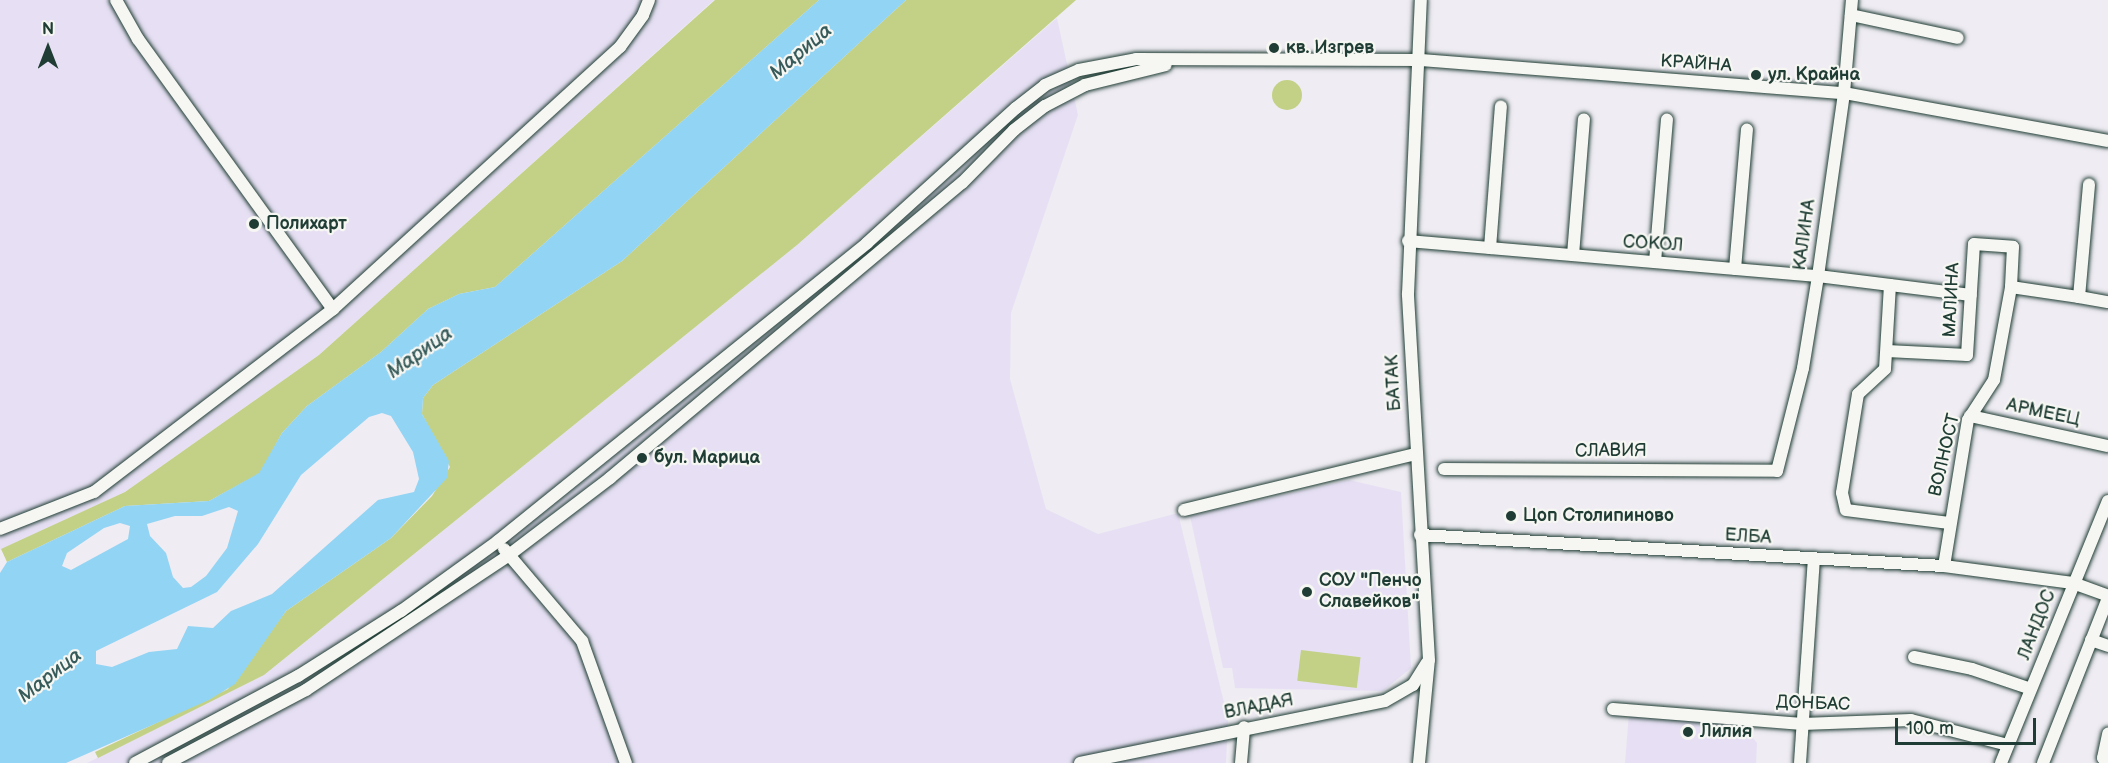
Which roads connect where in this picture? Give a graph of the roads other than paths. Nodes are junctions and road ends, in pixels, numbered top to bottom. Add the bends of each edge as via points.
1 (116, 0) edge
2 (649, 0) edge
3 (1421, 0) edge
4 (1852, 0) edge
5 (1851, 15) junction
6 (1958, 38) dead end
7 (1421, 60) junction
8 (1179, 62) junction
9 (1844, 93) junction
10 (1501, 106) dead end
11 (1584, 118) dead end
12 (1667, 120) dead end
13 (1747, 130) dead end
14 (2108, 141) edge
15 (2089, 184) dead end
16 (1408, 241) junction
17 (1490, 248) junction
18 (1573, 255) junction
19 (1655, 262) junction
20 (1735, 269) junction
21 (1818, 276) junction
22 (1893, 285) junction
23 (2011, 287) junction
24 (1971, 295) junction
25 (2079, 297) junction
26 (2108, 302) edge
27 (333, 309) junction
28 (1887, 351) junction
29 (1970, 416) junction
30 (2108, 446) edge
31 (1416, 454) junction
32 (1444, 470) dead end
33 (1777, 471) joint
34 (2108, 501) edge
35 (1184, 510) dead end
36 (1949, 524) junction
37 (0, 529) edge
38 (1420, 534) junction
39 (498, 542) junction
40 (509, 555) junction
41 (1814, 559) junction
42 (1944, 567) junction
43 (2073, 583) junction
44 (2108, 597) edge
45 (2091, 640) junction
46 (2108, 646) edge
47 (1914, 657) dead end
48 (1429, 660) junction
49 (2031, 689) junction
50 (1613, 709) dead end
51 (1802, 724) junction
52 (1244, 727) junction
53 (2108, 734) edge
54 (2008, 745) junction
55 (135, 763) edge
56 (168, 763) edge
57 (626, 763) edge
58 (1080, 763) edge
59 (1242, 763) edge
60 (1419, 763) edge
61 (1800, 763) edge
62 (2001, 763) edge
63 (2043, 763) edge
64 (2108, 763) edge

1 - 27 street via 138,39
2 - 27 street via 620,47
3 - 7 street, БАТАК
4 - 5 street, КАЛИНА
5 - 6 street
5 - 9 street, КАЛИНА
7 - 8 street
7 - 9 street, КРАЙНА
7 - 16 street, БАТАК
8 - 39 street via 1136,59 1079,70 1045,85 867,243
8 - 40 street via 1085,85 1045,106 1014,130 962,183 610,478
9 - 14 street, КРАЙНА
9 - 21 street, КАЛИНА
10 - 17 street
11 - 18 street
12 - 19 street
13 - 20 street
15 - 25 street
16 - 17 street, СОКОЛ
16 - 31 street, БАТАК
17 - 18 street, СОКОЛ
18 - 19 street, СОКОЛ
19 - 20 street, СОКОЛ
20 - 21 street, СОКОЛ
21 - 22 street, СОКОЛ
21 - 33 street, КАЛИНА via 1803,368
22 - 24 street, СОКОЛ
22 - 28 street
23 - 24 street, МАЛИНА via 2013,247 1974,244
23 - 25 street
23 - 29 street, ВОЛНОСТ via 1994,380
24 - 28 street, МАЛИНА via 1967,355
25 - 26 street
27 - 37 street via 94,492
28 - 36 street via 1885,369 1858,394 1842,493 1846,510
29 - 30 street, АРМЕЕЦ
29 - 36 street, ВОЛНОСТ
31 - 35 street
31 - 38 street, БАТАК
32 - 33 street, СЛАВИЯ
34 - 43 street, ЛАНДОС
36 - 42 street, ВОЛНОСТ
38 - 41 street, ЕЛБА
38 - 48 street, БАТАК
39 - 40 street
39 - 55 street via 401,611 298,676
40 - 56 street via 306,690
40 - 57 street via 582,641
41 - 42 street, ЕЛБА
41 - 51 street
42 - 43 street, ЕЛБА
43 - 44 street, ЕЛБА
43 - 49 street, ЛАНДОС
44 - 45 street
45 - 46 street
45 - 63 street
47 - 49 street via 1972,669
48 - 52 street, ВЛАДАЯ via 1413,685 1385,701
48 - 60 street, БАТАК
49 - 54 street, ЛАНДОС
50 - 51 street, ДОНБАС
51 - 54 street, ДОНБАС via 1911,720
51 - 61 street
52 - 58 street, ВЛАДАЯ
52 - 59 street
53 - 64 street via 2103,758
54 - 62 street, ЛАНДОС

